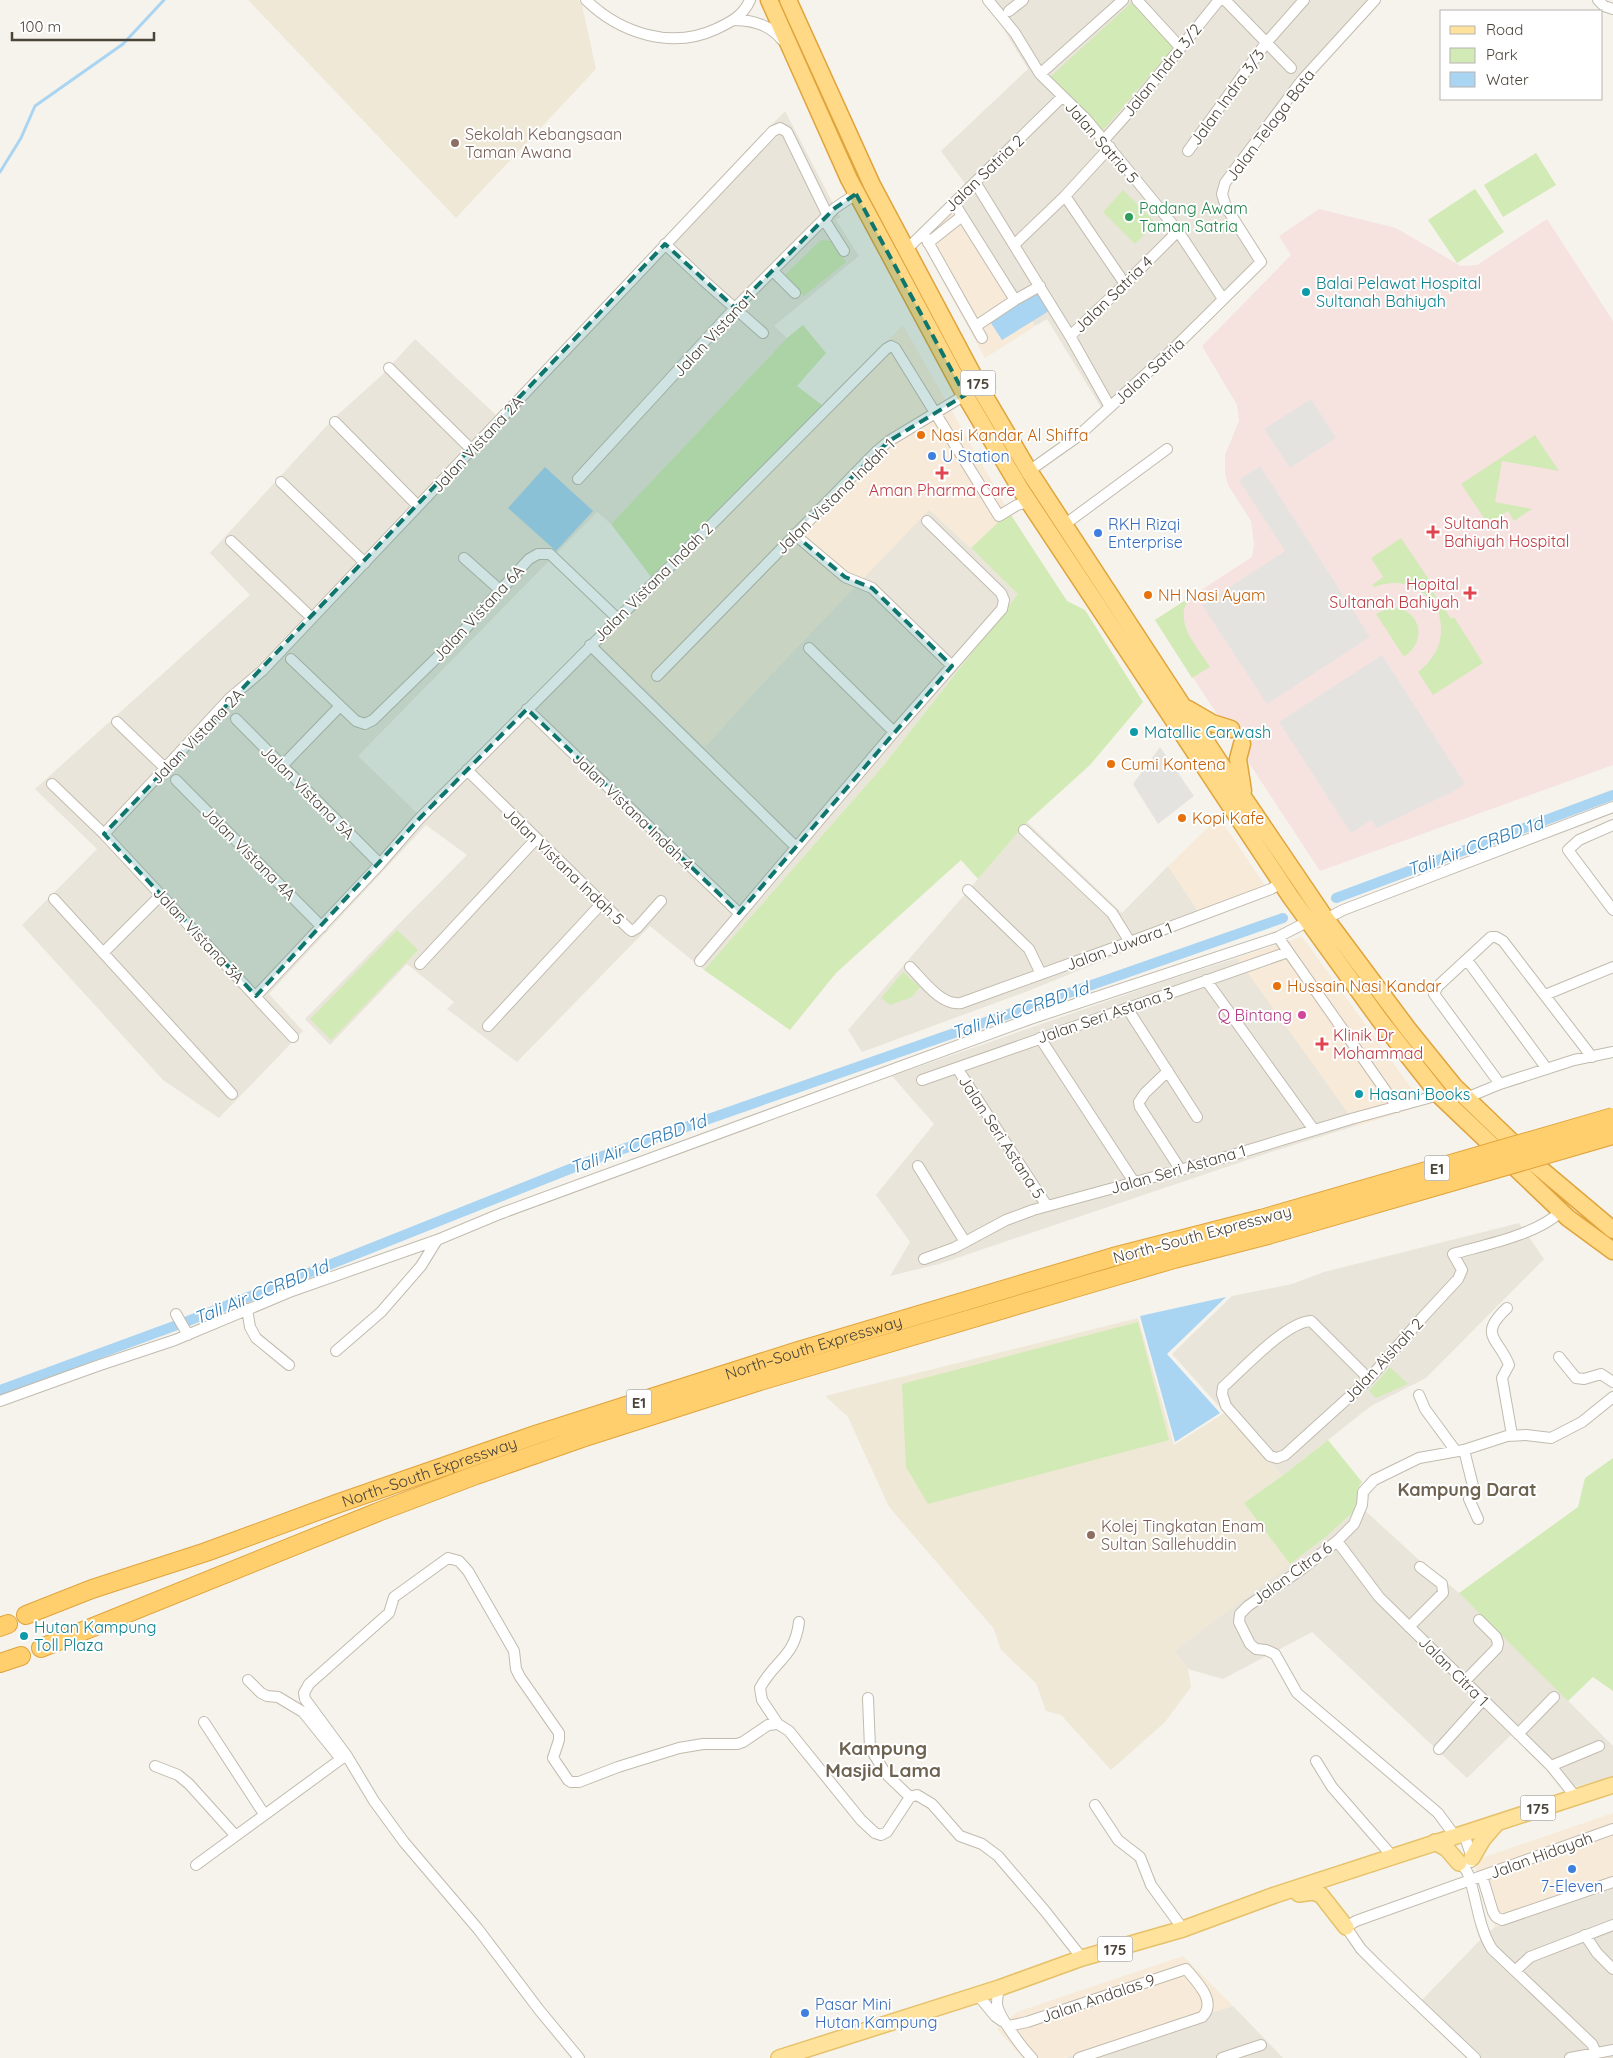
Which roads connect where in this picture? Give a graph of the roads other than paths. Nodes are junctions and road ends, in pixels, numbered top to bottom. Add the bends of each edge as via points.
1 (586, 0) edge
2 (596, 0) edge
3 (750, 0) edge
4 (769, 0) edge
5 (788, 0) edge
6 (988, 0) edge
7 (1023, 0) edge
8 (1123, 0) edge
9 (1137, 0) edge
10 (1219, 0) edge
11 (1225, 0) edge
12 (1304, 0) edge
13 (1375, 0) edge
14 (1598, 0) edge
15 (1613, 9) edge
16 (1009, 11) dead end
17 (610, 19) junction
18 (734, 20) junction
19 (1266, 43) junction
20 (1180, 48) junction
21 (793, 56) junction
22 (1291, 68) dead end
23 (1040, 74) junction
24 (1062, 97) junction
25 (1107, 144) junction
26 (1188, 151) dead end
27 (975, 182) junction
28 (856, 194) junction
29 (1065, 196) junction
30 (954, 203) junction
31 (962, 216) junction
32 (826, 218) junction
33 (1178, 231) junction
34 (923, 233) junction
35 (928, 242) junction
36 (665, 244) junction
37 (1015, 244) junction
38 (906, 250) junction
39 (844, 251) dead end
40 (1261, 262) joint
41 (774, 271) junction
42 (1125, 284) junction
43 (1040, 286) junction
44 (795, 293) dead end
45 (1223, 299) junction
46 (1016, 300) junction
47 (735, 308) junction
48 (976, 326) junction
49 (763, 333) dead end
50 (1070, 336) junction
51 (982, 338) dead end
52 (389, 368) dead end
53 (965, 395) junction
54 (1110, 407) junction
55 (934, 412) junction
56 (335, 422) dead end
57 (1167, 449) dead end
58 (472, 450) junction
59 (1029, 471) junction
60 (578, 479) dead end
61 (281, 482) dead end
62 (1029, 502) junction
63 (418, 506) junction
64 (927, 521) dead end
65 (1064, 525) junction
66 (794, 534) junction
67 (231, 541) dead end
68 (464, 558) dead end
69 (365, 563) junction
70 (500, 590) junction
71 (312, 618) junction
72 (617, 618) junction
73 (590, 645) junction
74 (809, 648) dead end
75 (291, 660) dead end
76 (952, 666) junction
77 (657, 676) dead end
78 (1182, 705) junction
79 (340, 706) junction
80 (527, 709) junction
81 (236, 719) dead end
82 (117, 722) dead end
83 (1232, 729) dead end
84 (894, 732) junction
85 (1242, 744) dead end
86 (1201, 749) junction
87 (1211, 764) junction
88 (282, 766) junction
89 (166, 769) junction
90 (466, 770) junction
91 (176, 780) dead end
92 (52, 784) dead end
93 (1244, 799) junction
94 (1613, 807) edge
95 (1613, 824) edge
96 (1024, 830) dead end
97 (104, 834) junction
98 (536, 838) junction
99 (796, 847) junction
100 (380, 864) junction
101 (1281, 883) junction
102 (968, 890) dead end
103 (161, 895) junction
104 (54, 899) dead end
105 (661, 901) dead end
106 (602, 903) junction
107 (1613, 910) edge
108 (739, 913) junction
109 (1326, 919) junction
110 (1307, 922) junction
111 (322, 927) junction
112 (1278, 938) junction
113 (1130, 942) junction
114 (1288, 952) junction
115 (104, 953) junction
116 (1467, 960) junction
117 (700, 961) dead end
118 (420, 964) dead end
119 (910, 967) dead end
120 (1613, 968) edge
121 (1041, 974) junction
122 (1206, 980) junction
123 (1545, 995) junction
124 (256, 996) junction
125 (1127, 1008) junction
126 (488, 1026) dead end
127 (293, 1037) dead end
128 (1040, 1038) junction
129 (1613, 1052) edge
130 (1592, 1057) junction
131 (957, 1068) junction
132 (1547, 1069) junction
133 (1168, 1072) junction
134 (922, 1080) dead end
135 (1500, 1084) junction
136 (232, 1094) dead end
137 (1439, 1095) junction
138 (1466, 1098) junction
139 (1396, 1107) junction
140 (1197, 1117) dead end
141 (1613, 1117) edge
142 (1314, 1130) junction
143 (1613, 1135) edge
144 (918, 1166) dead end
145 (1180, 1169) junction
146 (1134, 1182) junction
147 (1047, 1206) junction
148 (1561, 1211) junction
149 (1264, 1227) junction
150 (1613, 1230) edge
151 (437, 1240) junction
152 (965, 1242) junction
153 (1613, 1251) edge
154 (924, 1259) dead end
155 (1507, 1308) dead end
156 (248, 1309) junction
157 (177, 1317) dead end
158 (186, 1332) junction
159 (336, 1351) dead end
160 (1559, 1357) dead end
161 (289, 1366) dead end
162 (1370, 1379) junction
163 (1613, 1382) edge
164 (1420, 1395) dead end
165 (1613, 1396) edge
166 (0, 1401) edge
167 (1512, 1435) junction
168 (1460, 1450) junction
169 (1478, 1519) dead end
170 (1337, 1541) junction
171 (1420, 1567) dead end
172 (26, 1615) dead end
173 (1479, 1620) dead end
174 (799, 1622) dead end
175 (1409, 1627) junction
176 (40, 1648) dead end
177 (20, 1656) dead end
178 (0, 1663) edge
179 (248, 1680) dead end
180 (1465, 1681) junction
181 (1554, 1697) dead end
182 (868, 1698) dead end
183 (1483, 1700) junction
184 (204, 1722) dead end
185 (778, 1724) junction
186 (1518, 1734) junction
187 (1599, 1746) dead end
188 (1439, 1749) dead end
189 (344, 1757) junction
190 (1316, 1761) dead end
191 (155, 1766) dead end
192 (1551, 1766) junction
193 (1613, 1785) edge
194 (1575, 1796) junction
195 (910, 1797) junction
196 (1095, 1805) dead end
197 (264, 1814) junction
198 (1497, 1822) junction
199 (1613, 1829) edge
200 (235, 1835) junction
201 (1456, 1836) junction
202 (1435, 1842) junction
203 (1393, 1857) junction
204 (196, 1865) dead end
205 (1467, 1869) junction
206 (1482, 1876) junction
207 (1613, 1882) edge
208 (1283, 1893) junction
209 (1499, 1919) junction
210 (1482, 1924) junction
211 (1613, 1925) edge
212 (1346, 1927) junction
213 (1183, 1929) junction
214 (1585, 1935) junction
215 (1082, 1958) junction
216 (1613, 1969) edge
217 (1515, 1971) junction
218 (999, 1988) junction
219 (977, 1994) junction
220 (1422, 2002) dead end
221 (1008, 2026) junction
222 (1261, 2045) dead end
223 (1613, 2050) edge
224 (1596, 2053) junction
225 (579, 2058) edge
226 (780, 2058) edge
227 (1032, 2058) edge
228 (1079, 2058) edge
229 (1222, 2058) edge
230 (1475, 2058) edge
231 (1482, 2058) edge
232 (1570, 2058) edge

1 - 17 street
2 - 17 street
3 - 18 street
4 - 21 highway, 175
5 - 38 highway, 175 via 862,167
6 - 23 street, Jalan Satria 5 via 1015,33
7 - 16 street
8 - 23 street
9 - 20 street
10 - 20 street, Jalan Indra 3/2
11 - 19 street
12 - 19 street, Jalan Indra 3/3
13 - 40 street, Jalan Telaga Bata via 1302,80 1225,183 1222,194 1226,208
14 - 15 street
17 - 18 street via 650,36 673,39 708,33
18 - 21 street via 767,26 780,37
19 - 22 street
19 - 26 street, Jalan Indra 3/3
20 - 25 street, Jalan Indra 3/2
21 - 28 highway, 175
23 - 24 street, Jalan Satria 5
24 - 25 street, Jalan Satria 5
24 - 27 street, Jalan Satria 2
25 - 29 street, Jalan Indra 3/2
25 - 33 street, Jalan Satria 5
27 - 30 street, Jalan Satria 2
27 - 37 street
28 - 32 street, Jalan Vistana 1
28 - 53 highway, 175
29 - 37 street, Jalan Indra 3/2
29 - 42 street
30 - 31 street
30 - 34 street, Jalan Satria 2
31 - 35 street
31 - 46 street
32 - 36 street, Jalan Vistana 2A via 787,132 777,128
32 - 39 street
32 - 41 street, Jalan Vistana 1
33 - 42 street, Jalan Satria 4
33 - 45 street, Jalan Satria 5
34 - 35 street
34 - 38 street, Jalan Satria 2
35 - 48 street
36 - 47 street
36 - 58 street, Jalan Vistana 2A
37 - 43 street
38 - 59 highway, 175
40 - 45 street, Jalan Satria
41 - 44 street
41 - 47 street, Jalan Vistana 1
42 - 50 street, Jalan Satria 4
43 - 46 street
43 - 50 street
45 - 54 street, Jalan Satria
46 - 48 street
47 - 49 street
47 - 60 street, Jalan Vistana 1
48 - 51 street
50 - 54 street
52 - 58 street
53 - 55 street, Jalan Vistana Indah 1
53 - 62 highway, 175
54 - 59 street, Jalan Satria
55 - 62 street via 999,516
55 - 66 street, Jalan Vistana Indah 1 via 877,451
55 - 72 street, Jalan Vistana Indah 2 via 895,348 889,347
56 - 63 street
57 - 65 street
58 - 63 street, Jalan Vistana 2A
59 - 65 highway, 175
61 - 69 street
62 - 86 highway, 175
63 - 69 street, Jalan Vistana 2A
64 - 76 street via 1001,593 1004,600 1002,609
65 - 78 highway, 175
66 - 76 street via 832,568 872,588
66 - 77 street, Jalan Vistana Indah 1
67 - 71 street
68 - 70 street
69 - 71 street, Jalan Vistana 2A
70 - 72 street, Jalan Vistana 6A via 529,559 538,554 550,554
70 - 79 street, Jalan Vistana 6A via 456,639 373,720 365,724 356,721
71 - 89 street, Jalan Vistana 2A via 262,672 230,698
72 - 73 street, Jalan Vistana Indah 2
73 - 80 street, Jalan Vistana Indah 2
73 - 99 street
74 - 84 street
75 - 79 street
76 - 84 street
78 - 83 highway via 1200,718
78 - 86 highway, 175
79 - 88 street
80 - 90 street, Jalan Vistana Indah 2
80 - 108 street, Jalan Vistana Indah 4
81 - 88 street, Jalan Vistana 5A
82 - 89 street
84 - 99 street
85 - 93 highway via 1238,759
86 - 87 highway, 175
87 - 93 highway, 175
87 - 101 highway, 175
88 - 100 street, Jalan Vistana 5A
89 - 97 street, Jalan Vistana 2A
90 - 98 street, Jalan Vistana Indah 5
90 - 100 street, Jalan Vistana Indah 2
91 - 111 street, Jalan Vistana 4A
92 - 97 street, Jalan Vistana 3A
93 - 109 highway, 175
94 - 109 street
95 - 107 street via 1579,840 1568,850
96 - 113 street via 1112,913
97 - 103 street, Jalan Vistana 3A
98 - 106 street, Jalan Vistana Indah 5
98 - 118 street
99 - 108 street
100 - 111 street, Jalan Vistana Indah 2
101 - 110 highway, 175
101 - 113 street, Jalan Juwara 1
102 - 121 street via 1029,949
103 - 115 street
103 - 124 street, Jalan Vistana 3A
104 - 115 street
105 - 106 street, Jalan Vistana Indah 5 via 632,930
106 - 126 street
108 - 117 street
109 - 138 highway, 175 via 1408,1029
110 - 112 street
110 - 137 highway, 175
111 - 124 street, Jalan Vistana Indah 2
112 - 114 street
112 - 151 street via 1020,1023 502,1213
113 - 121 street, Jalan Juwara 1
114 - 122 street, Jalan Seri Astana 3
114 - 139 street
115 - 136 street
116 - 123 street via 1491,937 1496,937 1503,941
116 - 132 street
116 - 135 street via 1438,986 1434,994
119 - 121 street, Jalan Juwara 1 via 934,992 954,1004
120 - 123 street
122 - 125 street, Jalan Seri Astana 3
122 - 142 street
123 - 130 street
124 - 127 street, Jalan Vistana 3A
125 - 128 street, Jalan Seri Astana 3
125 - 133 street
128 - 131 street, Jalan Seri Astana 3
128 - 146 street
129 - 130 street
130 - 132 street
131 - 134 street, Jalan Seri Astana 3
131 - 147 street, Jalan Seri Astana 5
132 - 135 street
133 - 140 street
133 - 145 street via 1139,1102
135 - 138 street
137 - 139 street, Jalan Seri Astana 1
137 - 148 highway, 175
138 - 150 highway, 175 via 1536,1165
139 - 142 street, Jalan Seri Astana 1
141 - 149 highway, North–South Expressway / E1, bridge
142 - 145 street, Jalan Seri Astana 1
143 - 149 highway, North–South Expressway / E1, bridge
144 - 152 street
145 - 146 street, Jalan Seri Astana 1
146 - 147 street, Jalan Seri Astana 1
147 - 152 street, Jalan Seri Astana 1 via 1006,1220
148 - 153 highway, 175
148 - 162 street, Jalan Aishah 2 via 1536,1228 1453,1254 1462,1270 1458,1279
149 - 172 highway, North–South Expressway / E1 via 1113,1257 808,1348 538,1434 92,1589
149 - 176 highway, North–South Expressway / E1 via 1174,1258 760,1381 582,1438 378,1512
151 - 156 street
151 - 159 street via 421,1266 381,1312
152 - 154 street, Jalan Seri Astana 1
155 - 167 street via 1494,1322 1492,1337 1508,1365 1502,1378
156 - 158 street
156 - 161 street via 250,1327 256,1338
157 - 158 street
158 - 166 street
160 - 163 street via 1576,1378 1601,1374
162 - 162 street, Jalan Aishah 2 via 1285,1455 1277,1458 1270,1456 1226,1406 1222,1394 1223,1387 1292,1326 1311,1321
164 - 168 street via 1425,1409
165 - 167 street, Jalan Citra 6 via 1582,1422 1551,1438
167 - 168 street, Jalan Citra 6
168 - 169 street via 1473,1486 1469,1499
168 - 170 street, Jalan Citra 6 via 1409,1462 1374,1480 1363,1492 1362,1505 1354,1524
170 - 175 street, Jalan Citra 1 via 1370,1587
170 - 201 street, Jalan Citra 6 via 1243,1610 1239,1622 1250,1644 1275,1654 1281,1661 1297,1693 1438,1813
171 - 175 street via 1442,1584 1443,1593
173 - 180 street via 1496,1637 1497,1648
174 - 185 street via 790,1650 760,1688 762,1700
175 - 180 street, Jalan Citra 1
177 - 178 highway
179 - 189 street via 261,1694 278,1697 303,1712
180 - 183 street, Jalan Citra 1
181 - 186 street
182 - 195 street via 870,1748 886,1774
183 - 186 street, Jalan Citra 1
183 - 188 street
184 - 197 street
185 - 189 street via 768,1725 737,1744 679,1748 571,1782 563,1776 553,1758 559,1733 517,1672 514,1651 481,1592 462,1564 452,1558 444,1560 397,1595 392,1600 389,1613 305,1689 308,1704
185 - 195 street via 789,1731 875,1833 884,1834 890,1829
186 - 192 street, Jalan Citra 1
187 - 192 street
189 - 197 street
189 - 225 street via 404,1842 488,1940
190 - 203 street via 1332,1787
191 - 200 street via 190,1784
192 - 194 street, Jalan Citra 1
193 - 194 main road, 175
194 - 198 main road, 175
195 - 215 street via 917,1795 926,1799 960,1836 982,1844 998,1856
196 - 213 street via 1118,1840 1140,1858 1151,1885
197 - 200 street
198 - 201 main road, 175
198 - 205 main road via 1482,1839
199 - 206 street, Jalan Hidayah
200 - 204 street
201 - 202 main road, 175
201 - 205 street
202 - 203 main road, 175
202 - 205 main road via 1447,1848
203 - 208 main road, 175
205 - 206 street, Jalan Hidayah
205 - 210 street
205 - 212 street, Jalan Hidayah
206 - 209 street via 1493,1912
207 - 209 street
208 - 212 main road via 1317,1892
208 - 213 main road, 175
209 - 210 street
210 - 217 street via 1492,1949
211 - 214 street
212 - 230 street via 1361,1949
213 - 215 main road, 175
214 - 216 street via 1596,1953
214 - 217 street via 1530,1957
215 - 218 main road, 175
217 - 224 street via 1592,2044
218 - 219 main road, 175
218 - 221 street via 997,2005
219 - 221 street via 994,2016
219 - 226 main road, 175
220 - 231 street
221 - 227 street
221 - 228 street, Jalan Andalas 9 via 1186,1968 1208,2001 1208,2010 1202,2017
222 - 229 street
223 - 224 street
224 - 232 street

